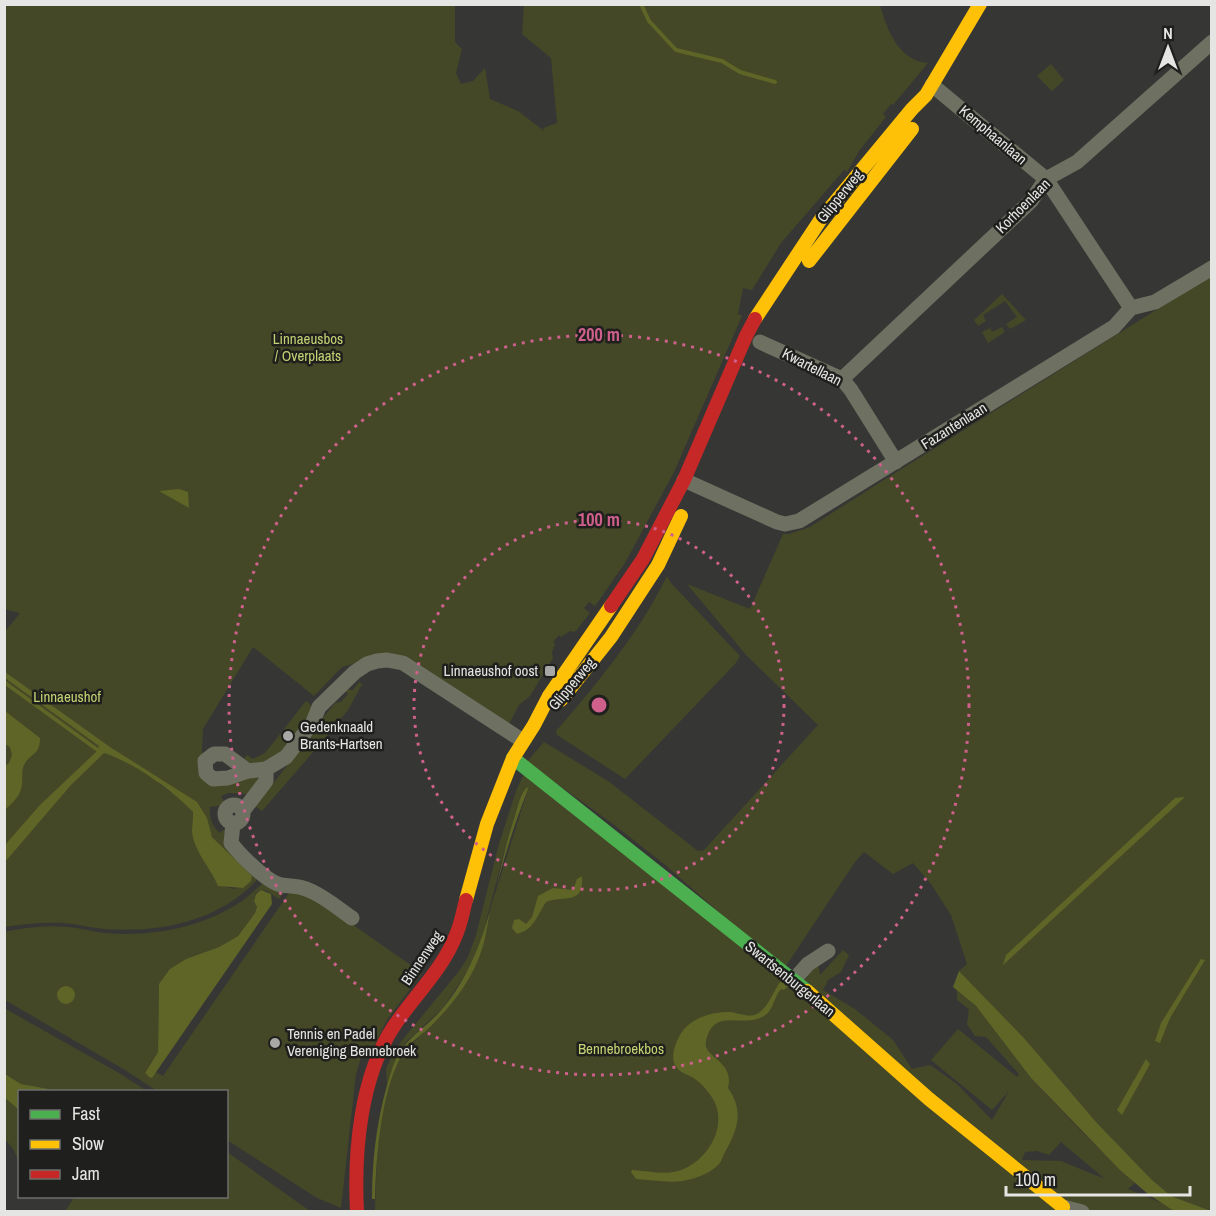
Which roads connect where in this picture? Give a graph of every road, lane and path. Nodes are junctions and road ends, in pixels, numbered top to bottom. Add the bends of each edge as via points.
1 (980, 4) edge
2 (1212, 42) edge
3 (929, 90) junction
4 (1046, 179) junction
5 (1212, 268) edge
6 (1131, 308) junction
7 (762, 329) junction
8 (842, 379) junction
9 (737, 392) dead end
10 (896, 462) junction
11 (689, 483) junction
12 (534, 725) joint
13 (523, 741) junction
14 (513, 758) junction
15 (266, 769) junction
16 (248, 771) dead end
17 (352, 918) dead end
18 (828, 951) dead end
19 (793, 981) junction
20 (1062, 1209) edge
21 (357, 1212) edge
22 (1082, 1212) edge

1 - 3 street, Glipperweg
2 - 4 street, Korhoenlaan via 1077,162
3 - 4 street, Kemphaanlaan
3 - 7 street, Glipperweg via 821,219
4 - 6 street, Kemphaanlaan
4 - 8 street, Korhoenlaan via 1030,201
5 - 6 street, Fazantenlaan via 1155,302
6 - 10 street, Fazantenlaan via 1114,327
7 - 8 street, Kwartellaan
7 - 11 street, Glipperweg
8 - 10 street, Kwartellaan
9 - 11 street, Glipperweg
10 - 11 street, Fazantenlaan via 791,523 777,522
11 - 12 street, Glipperweg via 643,559 549,696
12 - 13 street, Binnenweg
13 - 14 street, Binnenweg
13 - 15 street via 403,663 387,660 367,664 348,677 319,707 286,757
14 - 19 street, Swartsenburgerlaan
14 - 21 street, Binnenweg via 487,824 456,936 434,974 393,1027 372,1071 355,1176
15 - 16 street
15 - 17 street via 266,781 243,811 235,805 228,808 225,816 233,824 231,843 279,885 297,885 315,892
18 - 19 street via 808,964
19 - 20 street, Swartsenburgerlaan
20 - 22 street, Swartsenburgerlaan

